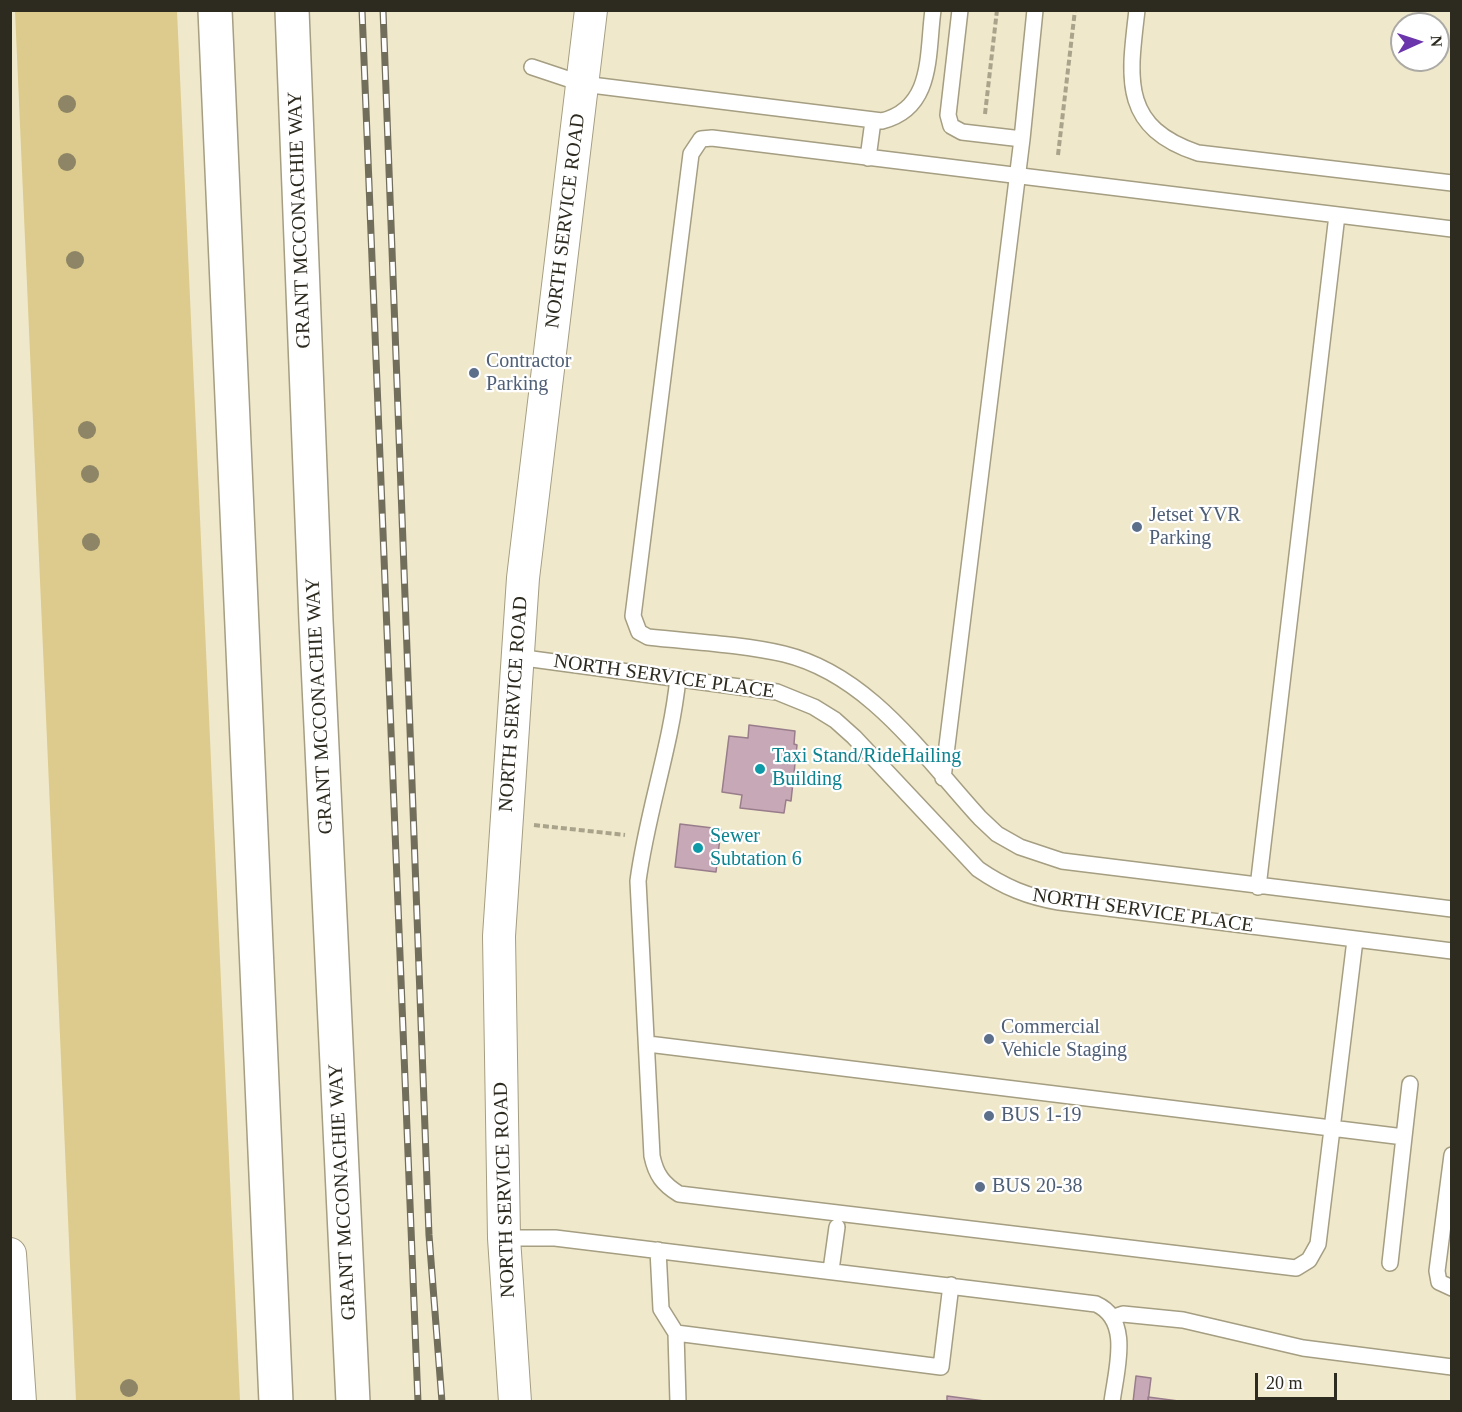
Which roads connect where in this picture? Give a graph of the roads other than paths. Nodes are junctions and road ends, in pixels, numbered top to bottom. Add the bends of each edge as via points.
1 (215, 10) edge
2 (292, 10) edge
3 (591, 10) edge
4 (933, 10) edge
5 (960, 10) edge
6 (1035, 10) edge
7 (1137, 10) edge
8 (532, 67) dead end
9 (583, 84) junction
10 (873, 121) junction
11 (1022, 139) junction
12 (868, 158) junction
13 (1017, 176) junction
14 (1452, 183) edge
15 (1337, 215) junction
16 (1452, 229) edge
17 (517, 657) junction
18 (678, 678) junction
19 (943, 778) junction
20 (1258, 887) junction
21 (1452, 909) edge
22 (1356, 940) junction
23 (1452, 951) edge
24 (648, 1044) junction
25 (1410, 1084) dead end
26 (1332, 1130) junction
27 (1404, 1137) junction
28 (1452, 1155) edge
29 (837, 1227) dead end
30 (504, 1238) junction
31 (658, 1250) junction
32 (10, 1254) edge
33 (1390, 1263) dead end
34 (831, 1270) junction
35 (951, 1285) junction
36 (1452, 1287) edge
37 (1114, 1317) junction
38 (676, 1333) junction
39 (1452, 1367) edge
40 (20, 1401) edge
41 (276, 1401) edge
42 (353, 1401) edge
43 (515, 1401) edge
44 (678, 1401) edge
45 (1112, 1401) edge

1 - 41 main road
2 - 42 main road, GRANT MCCONACHIE WAY via 315,609
3 - 9 street, NORTH SERVICE ROAD
4 - 10 lane via 920,93 900,115
5 - 11 lane via 948,115 951,126 962,132
6 - 11 lane
7 - 14 lane via 1133,92 1147,121 1171,142 1198,153
8 - 9 lane
9 - 10 lane
9 - 17 street, NORTH SERVICE ROAD
10 - 12 lane
11 - 13 lane
12 - 13 lane
12 - 19 lane via 711,138 700,139 693,148 633,616 639,632 648,637 785,654 836,676 880,708
13 - 15 lane
13 - 19 lane
15 - 16 lane
15 - 20 lane
17 - 18 lane, NORTH SERVICE PLACE
17 - 30 street, NORTH SERVICE ROAD via 499,936
18 - 22 lane, NORTH SERVICE PLACE via 777,692 835,720 978,869 1020,893 1059,902
18 - 24 lane via 674,722 644,837 638,889
19 - 20 lane via 998,834 1044,856
20 - 21 lane
22 - 23 lane, NORTH SERVICE PLACE
22 - 26 lane
24 - 26 lane
24 - 26 lane via 655,1170 670,1188 693,1197 1296,1268 1308,1260 1318,1244
25 - 27 lane
26 - 27 lane
27 - 33 lane
28 - 36 lane via 1437,1271 1439,1282
29 - 34 lane
30 - 31 lane via 555,1238
30 - 43 street, NORTH SERVICE ROAD
31 - 34 lane
31 - 38 lane via 661,1309
32 - 40 street
34 - 35 lane
35 - 37 lane via 1087,1302
35 - 38 lane via 941,1367
37 - 39 lane via 1123,1314 1183,1320 1304,1348
37 - 45 lane via 1118,1342
38 - 44 lane

